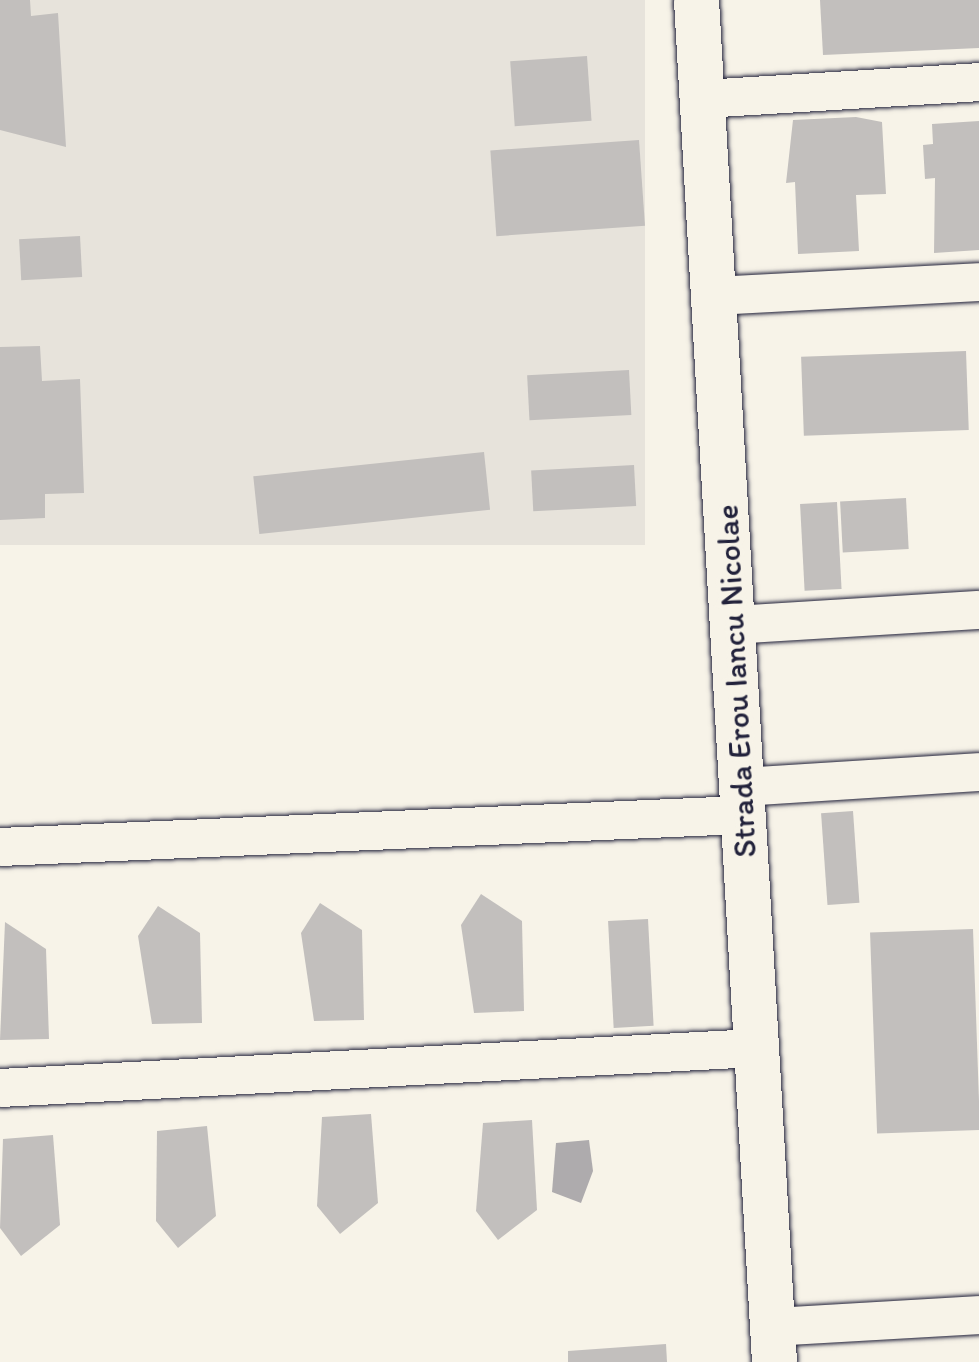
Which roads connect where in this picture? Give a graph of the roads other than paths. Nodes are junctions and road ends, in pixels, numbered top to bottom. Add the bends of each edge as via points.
1 (696, 0) edge
2 (979, 82) edge
3 (703, 99) junction
4 (979, 282) edge
5 (714, 296) junction
6 (979, 610) edge
7 (733, 626) junction
8 (979, 772) edge
9 (742, 801) junction
10 (0, 847) edge
11 (756, 1048) junction
12 (0, 1088) edge
13 (979, 1315) edge
14 (773, 1345) edge

1 - 3 street, Strada Erou Iancu Nicolae
2 - 3 street
3 - 5 street, Strada Erou Iancu Nicolae
4 - 5 street
5 - 7 street, Strada Erou Iancu Nicolae
6 - 7 street
7 - 9 street, Strada Erou Iancu Nicolae
8 - 9 street
9 - 10 street
9 - 11 street, Strada Erou Iancu Nicolae
11 - 12 street
11 - 14 street, Strada Erou Iancu Nicolae
13 - 14 street

